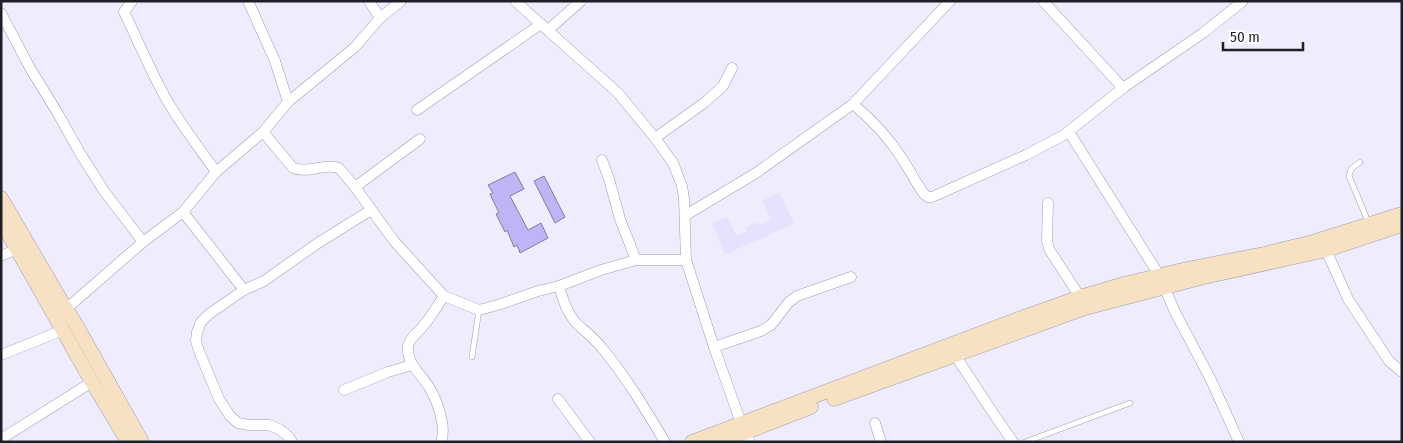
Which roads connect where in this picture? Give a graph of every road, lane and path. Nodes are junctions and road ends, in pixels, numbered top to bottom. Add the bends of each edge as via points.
1 (132, 1) edge
2 (248, 1) edge
3 (369, 1) edge
4 (401, 1) edge
5 (514, 1) edge
6 (582, 1) edge
7 (950, 1) edge
8 (1043, 1) edge
9 (1243, 1) edge
10 (1231, 5) edge
11 (1, 13) edge
12 (380, 18) junction
13 (544, 27) junction
14 (732, 68) dead end
15 (1123, 88) junction
16 (288, 102) junction
17 (853, 104) junction
18 (416, 110) dead end
19 (262, 132) junction
20 (1070, 132) junction
21 (655, 138) junction
22 (420, 139) dead end
23 (602, 160) dead end
24 (1360, 162) dead end
25 (216, 172) junction
26 (355, 187) junction
27 (1, 198) edge
28 (1048, 203) dead end
29 (372, 210) junction
30 (184, 212) junction
31 (1402, 214) edge
32 (686, 216) junction
33 (1, 221) edge
34 (1369, 225) junction
35 (1402, 225) edge
36 (143, 242) junction
37 (17, 249) junction
38 (1326, 250) junction
39 (1, 256) edge
40 (636, 260) junction
41 (686, 260) junction
42 (851, 276) dead end
43 (1161, 281) junction
44 (558, 286) junction
45 (244, 290) junction
46 (444, 296) junction
47 (1080, 297) junction
48 (66, 309) junction
49 (479, 310) junction
50 (63, 330) junction
51 (714, 347) junction
52 (1, 355) edge
53 (955, 355) junction
54 (472, 357) dead end
55 (412, 365) junction
56 (1402, 372) edge
57 (92, 382) junction
58 (344, 390) dead end
59 (558, 399) dead end
60 (1130, 403) dead end
61 (875, 423) dead end
62 (745, 432) edge
63 (1, 439) edge
64 (128, 442) edge
65 (142, 442) edge
66 (292, 442) edge
67 (441, 442) edge
68 (590, 442) edge
69 (665, 442) edge
70 (692, 442) edge
71 (721, 442) edge
72 (881, 442) edge
73 (1013, 442) edge
74 (1026, 442) edge
75 (1239, 442) edge

1 - 25 street via 124,12 152,73 169,104
2 - 16 street via 275,61
3 - 12 street
4 - 12 street
5 - 13 street
6 - 13 street
7 - 17 street
8 - 15 street
9 - 10 street
10 - 15 street via 1203,33
11 - 36 street via 80,153
12 - 16 street via 355,47
13 - 18 street
13 - 21 street via 618,93
14 - 21 street via 724,86
15 - 20 street
16 - 19 street
17 - 20 street via 888,140 928,197 1026,155
17 - 32 street via 756,173
19 - 25 street
19 - 26 street via 293,168 299,171 333,166 339,168
20 - 43 street
21 - 32 street via 678,174
22 - 26 street
23 - 40 street
24 - 34 lane via 1351,169 1349,176
25 - 30 street
26 - 29 street
27 - 48 main road
28 - 47 street via 1049,249
29 - 45 street via 264,281
29 - 46 street via 394,241
30 - 36 street
30 - 45 street
31 - 34 main road
32 - 41 street
33 - 37 main road
34 - 43 main road via 1264,254 1186,269
35 - 38 main road
36 - 48 street
37 - 39 street
37 - 50 main road
38 - 43 main road
38 - 56 street via 1348,299 1390,361
40 - 41 street
40 - 44 street
41 - 51 street
42 - 51 street via 797,296 788,302 771,325 761,331
43 - 47 main road
43 - 53 main road
43 - 75 street
44 - 49 street
44 - 69 street via 570,314 603,349
45 - 66 street via 201,322 196,341 199,352 230,416 238,423 269,424
46 - 49 street
46 - 55 street via 410,341
47 - 62 main road
48 - 65 main road
49 - 54 lane
50 - 52 street
50 - 57 main road
51 - 62 street
53 - 62 main road
53 - 73 street
55 - 58 street
55 - 67 street via 436,401 444,431
57 - 63 street
57 - 64 main road
59 - 68 street
60 - 74 lane
61 - 72 street
62 - 70 main road
62 - 71 main road

